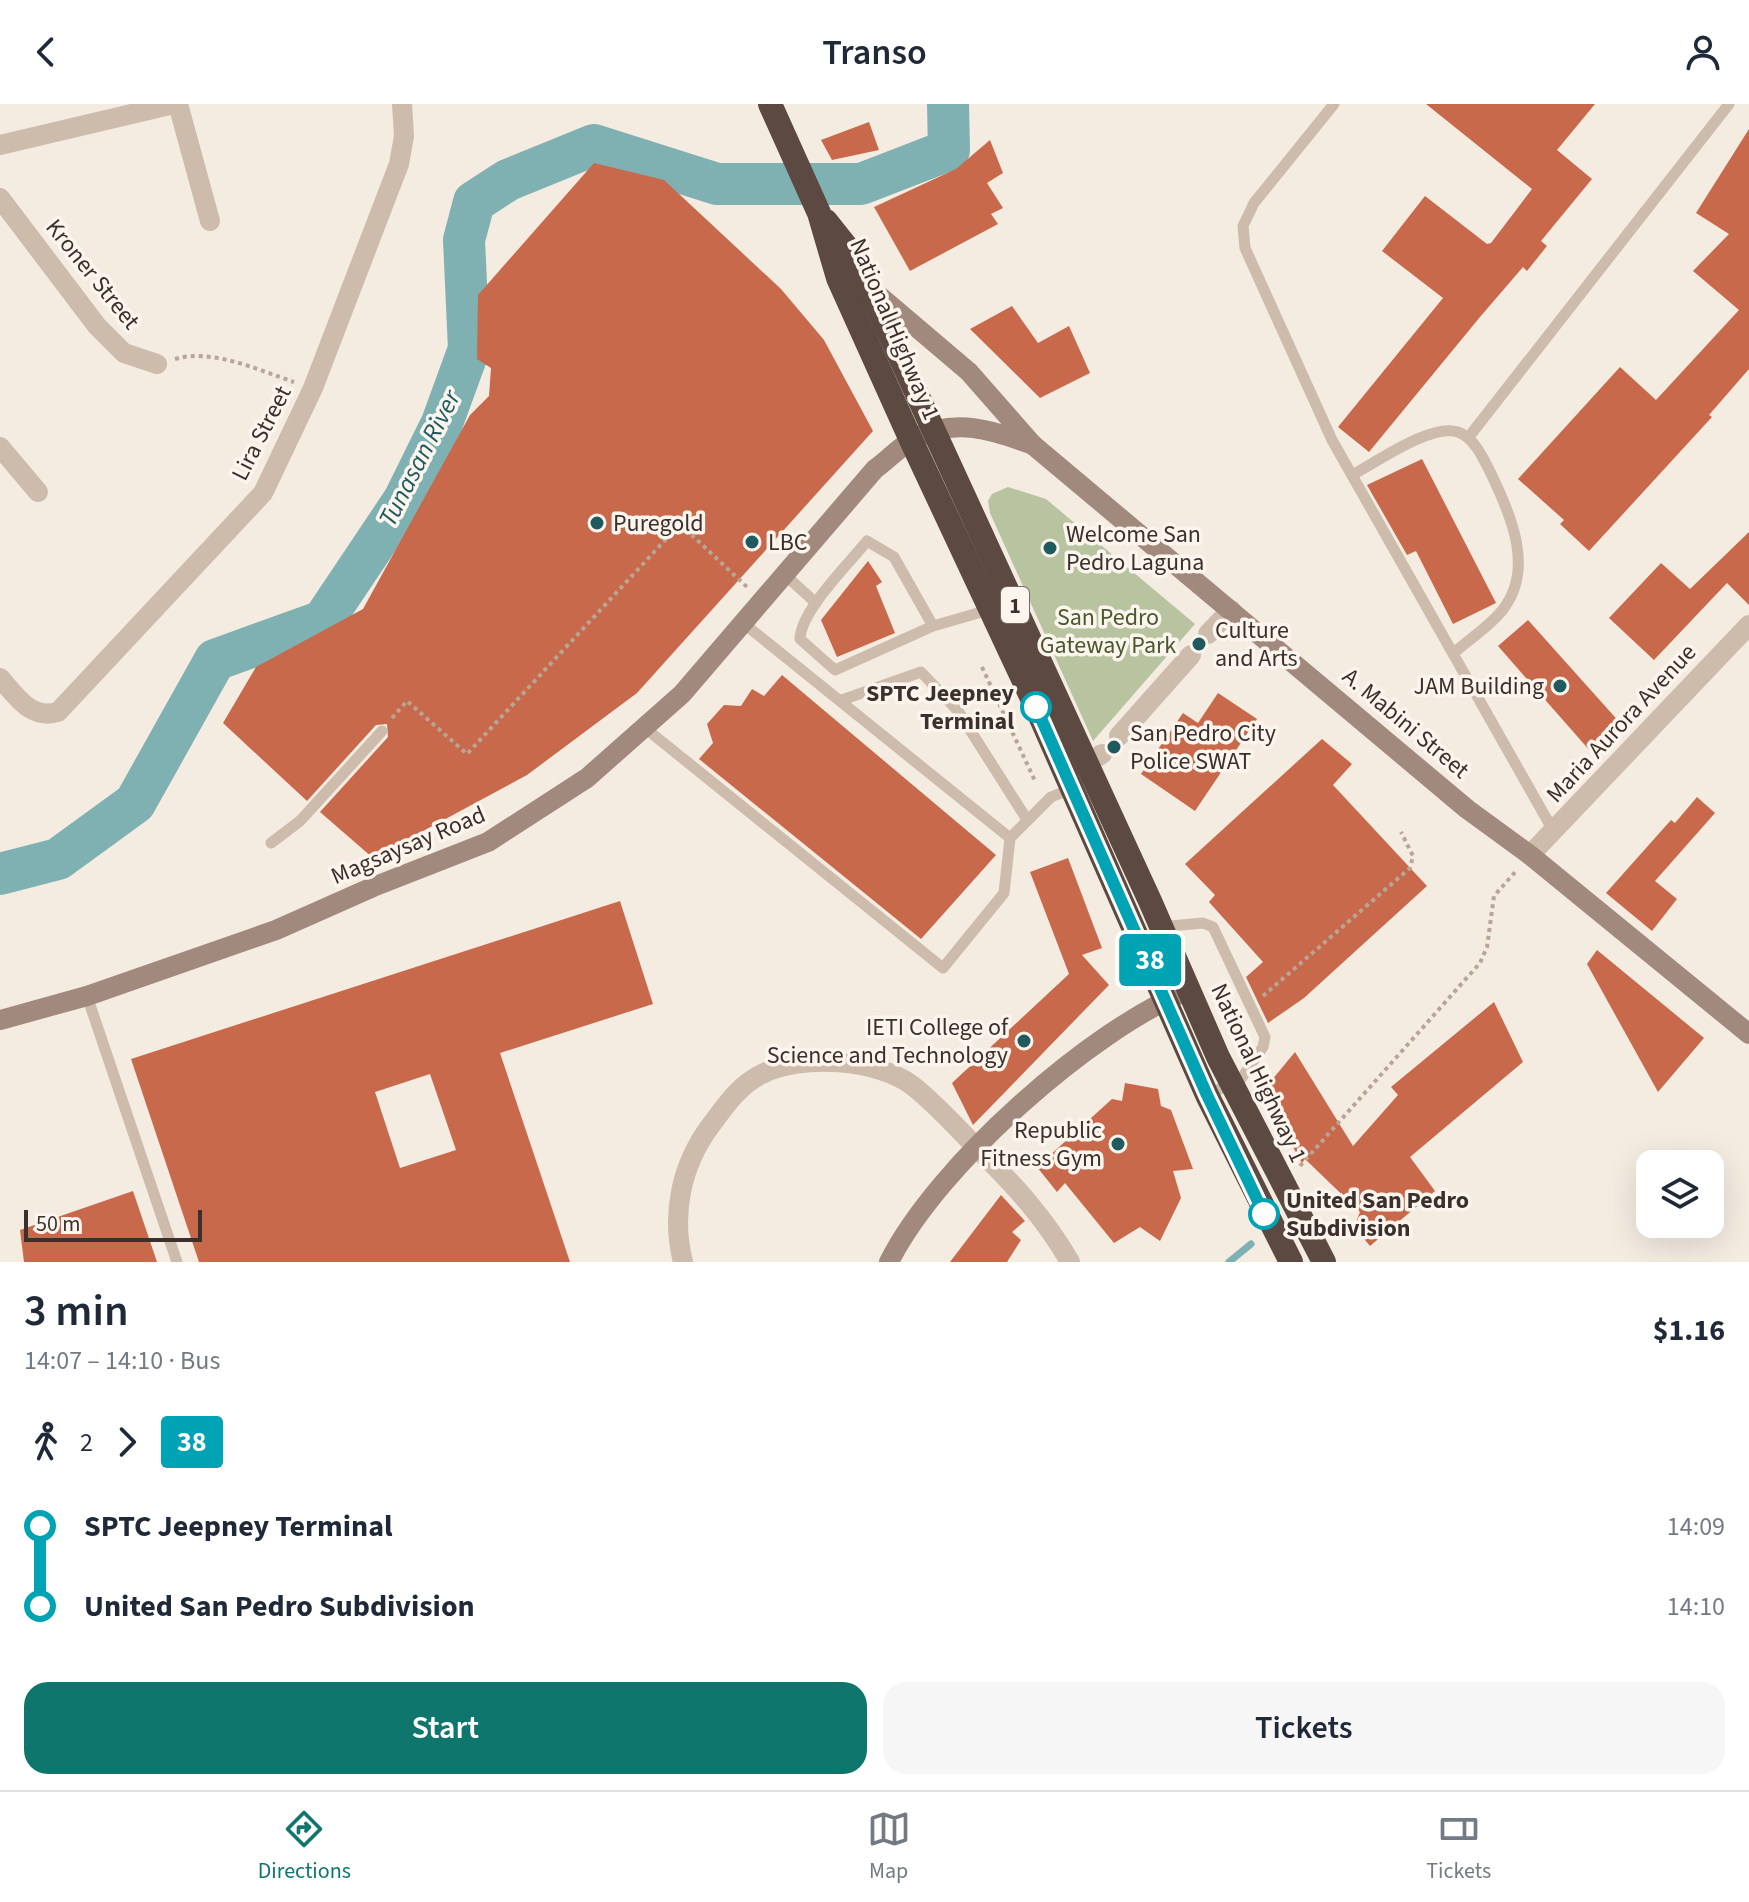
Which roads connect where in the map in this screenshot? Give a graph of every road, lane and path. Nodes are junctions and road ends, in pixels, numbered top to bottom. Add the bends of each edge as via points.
1 (176, 104) edge
2 (402, 104) edge
3 (770, 104) edge
4 (1334, 104) edge
5 (1729, 104) edge
6 (0, 145) edge
7 (0, 198) edge
8 (819, 213) junction
9 (210, 221) dead end
10 (867, 285) junction
11 (157, 364) joint
12 (313, 388) junction
13 (922, 435) junction
14 (1468, 438) junction
15 (1033, 445) junction
16 (0, 447) edge
17 (1352, 475) junction
18 (38, 492) dead end
19 (784, 574) junction
20 (761, 599) junction
21 (816, 603) junction
22 (1002, 605) junction
23 (1231, 610) junction
24 (742, 622) junction
25 (933, 626) junction
26 (1749, 626) edge
27 (1208, 634) dead end
28 (1454, 653) junction
29 (1191, 655) dead end
30 (982, 667) dead end
31 (0, 678) edge
32 (842, 700) junction
33 (645, 728) junction
34 (382, 731) joint
35 (1119, 736) dead end
36 (1089, 772) junction
37 (1035, 781) dead end
38 (1026, 818) junction
39 (1401, 832) dead end
40 (1554, 832) junction
41 (1010, 838) junction
42 (271, 843) dead end
43 (1530, 855) junction
44 (1150, 931) junction
45 (1178, 995) junction
46 (87, 996) junction
47 (1255, 1003) dead end
48 (0, 1020) edge
49 (1749, 1034) edge
50 (1231, 1084) junction
51 (1207, 1095) junction
52 (976, 1147) junction
53 (1280, 1183) junction
54 (177, 1262) edge
55 (683, 1262) edge
56 (889, 1262) edge
57 (1070, 1262) edge
58 (1291, 1262) edge
59 (1324, 1262) edge

1 - 6 street
1 - 9 street
2 - 12 street, Lira Street via 399,164
3 - 8 highway, 1
4 - 17 lane via 1254,203 1243,226 1245,248
5 - 14 lane
7 - 11 street, Kroner Street via 97,326 124,353
8 - 10 highway, National Highway 1 / 1 via 853,255
8 - 13 highway, National Highway 1 / 1 via 838,278
10 - 13 highway, National Highway 1 / 1
10 - 15 main road, A. Mabini Street via 969,372
11 - 12 path via 186,355 235,362
12 - 31 street, Lira Street via 263,493 70,702 46,716 25,706
13 - 15 main road, A. Mabini Street via 959,426 990,429
13 - 19 main road, Magsaysay Road via 875,469
13 - 22 highway, National Highway 1 / 1
14 - 17 lane via 1457,431 1431,432
14 - 28 lane via 1514,522 1517,562 1505,608
15 - 23 main road, A. Mabini Street
16 - 18 street
17 - 28 lane
19 - 20 main road, Magsaysay Road
19 - 21 lane
20 - 24 main road, Magsaysay Road
20 - 34 path via 680,524 467,754 407,701
21 - 25 lane via 867,541 894,557
21 - 25 lane via 800,627 800,639 835,670
22 - 25 lane
22 - 36 highway, National Highway 1 / 1
23 - 27 street
23 - 43 main road, A. Mabini Street via 1467,809
24 - 32 lane
24 - 33 main road, Magsaysay Road via 682,694
26 - 40 street, Maria Aurora Avenue
28 - 40 lane
29 - 35 street
30 - 37 path
32 - 38 lane via 921,672 958,711
32 - 41 lane
33 - 41 lane via 943,968 1004,893
33 - 46 main road, Magsaysay Road via 587,778 488,842 276,930
34 - 42 lane via 300,821
36 - 38 lane
36 - 44 highway, National Highway 1 / 1
38 - 41 lane
39 - 47 path via 1413,856 1410,868
40 - 43 street, Maria Aurora Avenue
43 - 49 main road, A. Mabini Street
43 - 53 path via 1494,896 1480,963 1303,1164
44 - 45 highway, National Highway 1 / 1
44 - 50 lane via 1203,923 1213,927 1262,1026 1263,1047 1241,1079
45 - 50 highway, National Highway 1 / 1
45 - 51 highway, National Highway 1 / 1
45 - 52 main road via 1028,1096
46 - 48 main road, Magsaysay Road
46 - 54 lane
50 - 51 lane
50 - 53 highway, National Highway 1 / 1
51 - 58 highway, National Highway 1 / 1
52 - 55 street via 911,1084 867,1066 824,1062 762,1073 736,1091 706,1132 685,1175 676,1221
52 - 56 main road
52 - 57 street via 1029,1200
53 - 59 highway, National Highway 1 / 1

